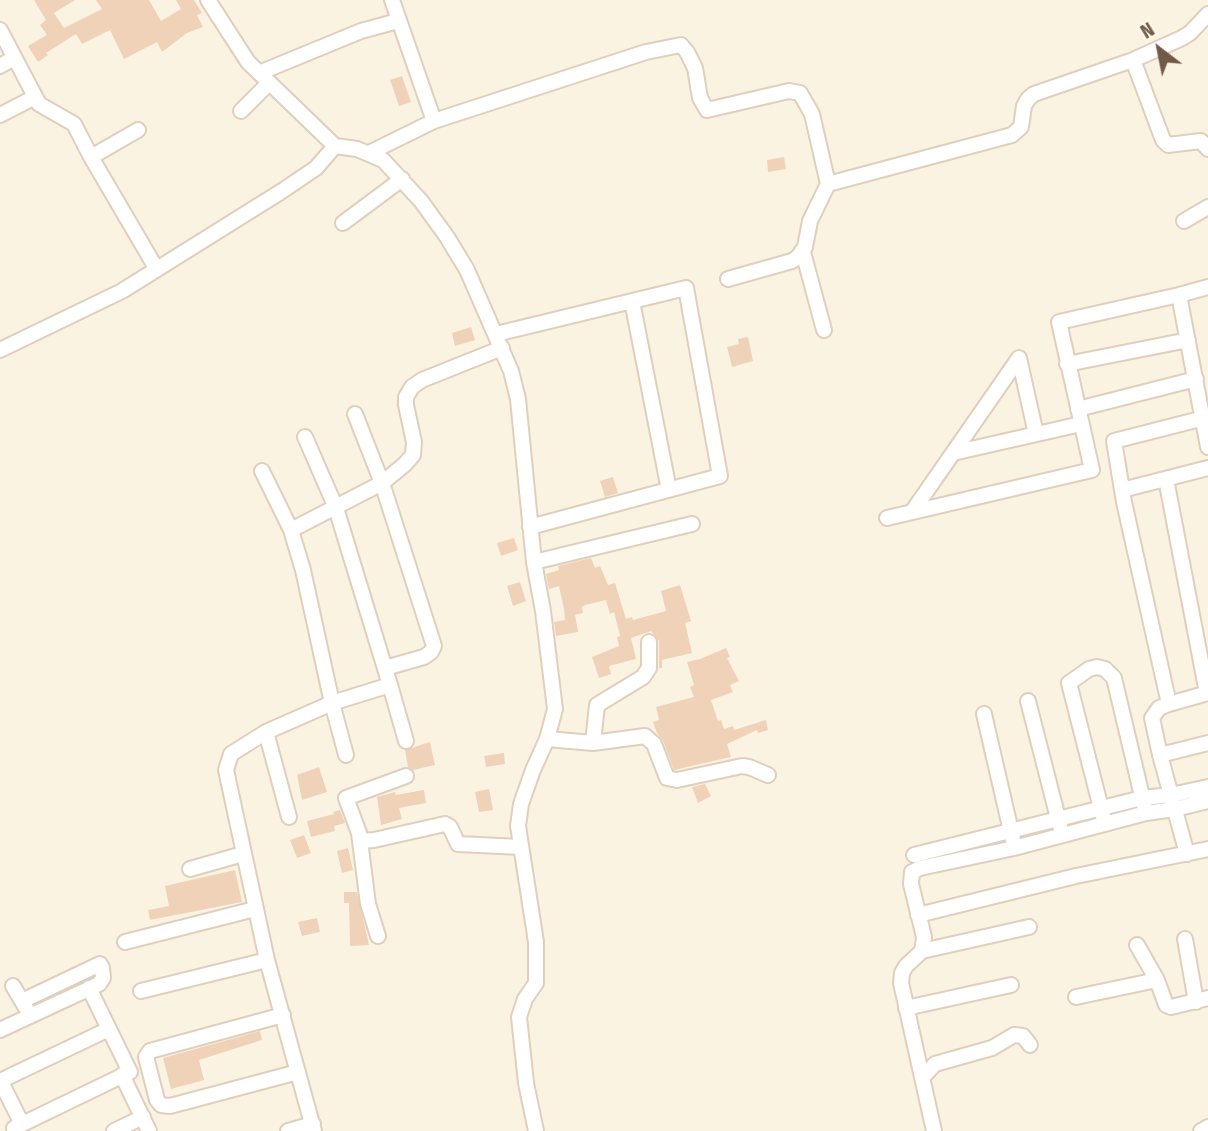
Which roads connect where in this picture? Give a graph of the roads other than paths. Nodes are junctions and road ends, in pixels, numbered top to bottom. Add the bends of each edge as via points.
1 (208, 0) edge
2 (392, 0) edge
3 (1208, 14) edge
4 (398, 21) junction
5 (0, 30) edge
6 (14, 58) junction
7 (1133, 60) junction
8 (0, 66) edge
9 (264, 78) junction
10 (35, 97) junction
11 (242, 111) dead end
12 (0, 116) edge
13 (434, 121) junction
14 (138, 130) dead end
15 (335, 146) junction
16 (1208, 149) edge
17 (369, 153) junction
18 (91, 157) junction
19 (402, 178) junction
20 (828, 184) junction
21 (1208, 207) edge
22 (1184, 221) dead end
23 (343, 223) dead end
24 (803, 252) junction
25 (156, 268) junction
26 (727, 279) dead end
27 (1208, 287) edge
28 (1179, 295) junction
29 (632, 302) junction
30 (824, 330) dead end
31 (496, 334) junction
32 (1188, 340) junction
33 (502, 348) junction
34 (0, 350) edge
35 (1068, 365) junction
36 (1196, 379) junction
37 (1078, 409) junction
38 (355, 414) dead end
39 (1206, 418) edge
40 (1081, 424) junction
41 (1036, 434) junction
42 (305, 437) dead end
43 (1114, 441) junction
44 (1208, 447) edge
45 (1087, 448) junction
46 (953, 453) junction
47 (1208, 468) edge
48 (262, 471) dead end
49 (1166, 479) junction
50 (382, 483) junction
51 (1122, 490) junction
52 (669, 491) junction
53 (336, 508) junction
54 (912, 512) junction
55 (887, 518) dead end
56 (692, 524) dead end
57 (530, 527) junction
58 (291, 530) junction
59 (534, 562) junction
60 (649, 642) dead end
61 (384, 668) junction
62 (390, 685) junction
63 (1207, 693) edge
64 (1028, 701) dead end
65 (332, 703) junction
66 (1169, 704) junction
67 (984, 713) dead end
68 (266, 733) junction
69 (547, 739) junction
70 (406, 741) dead end
71 (593, 743) junction
72 (1208, 743) edge
73 (346, 755) dead end
74 (1160, 755) junction
75 (768, 775) dead end
76 (406, 776) dead end
77 (1208, 787) edge
78 (1142, 798) junction
79 (1208, 801) edge
80 (1173, 802) junction
81 (1101, 808) junction
82 (1146, 813) junction
83 (289, 817) dead end
84 (1105, 824) junction
85 (1061, 827) junction
86 (1011, 831) junction
87 (360, 841) junction
88 (521, 847) junction
89 (1014, 848) junction
90 (1208, 849) edge
91 (243, 854) junction
92 (1187, 854) junction
93 (914, 855) dead end
94 (190, 869) dead end
95 (255, 909) junction
96 (918, 915) junction
97 (1029, 927) dead end
98 (377, 936) dead end
99 (1185, 939) dead end
100 (125, 942) dead end
101 (1137, 946) dead end
102 (922, 951) junction
103 (267, 960) junction
104 (1157, 980) junction
105 (13, 985) dead end
106 (1011, 985) dead end
107 (89, 988) junction
108 (141, 991) dead end
109 (1076, 996) dead end
110 (1202, 1000) edge
111 (22, 1001) junction
112 (906, 1008) junction
113 (283, 1015) junction
114 (30, 1016) junction
115 (109, 1029) junction
116 (0, 1030) edge
117 (1030, 1045) dead end
118 (298, 1072) junction
119 (122, 1075) junction
120 (922, 1078) junction
121 (0, 1080) edge
122 (146, 1124) edge
123 (1208, 1127) edge
124 (314, 1128) edge
125 (114, 1131) edge
126 (288, 1131) edge
127 (536, 1131) edge
128 (934, 1131) edge
129 (1200, 1131) edge

1 - 9 street
2 - 4 street
3 - 7 street via 1182,38
4 - 9 street via 361,31
4 - 13 street
5 - 6 street
6 - 8 street
6 - 10 street
7 - 16 street via 1163,140 1168,145 1201,141
7 - 20 street via 1034,94 1024,106 1021,127 1012,135
9 - 11 street
9 - 15 street
10 - 12 street
10 - 18 street via 38,104 74,124
13 - 17 street
13 - 20 street via 646,52 681,45 695,68 699,98 707,110 789,91 800,93 812,114
14 - 18 street
15 - 17 street
15 - 25 street via 316,168
17 - 19 street
18 - 25 street
19 - 23 street
19 - 31 street via 467,270
20 - 24 street via 810,221
21 - 22 street
24 - 26 street via 792,261
24 - 30 street
25 - 34 street via 105,300
27 - 28 street
28 - 32 street
28 - 35 street via 1059,321
29 - 31 street
29 - 52 street
29 - 52 street via 686,288 720,476
31 - 33 street
32 - 35 street
32 - 36 street
33 - 50 street via 412,387 406,405 414,442 412,456
33 - 57 street via 518,399
35 - 37 street
36 - 37 street
36 - 39 street
37 - 40 street
38 - 50 street
39 - 43 street
39 - 44 street
40 - 41 street
40 - 45 street
41 - 46 street
41 - 46 street via 1019,358
42 - 53 street
43 - 45 street
43 - 51 street
45 - 54 street via 1091,470
46 - 54 street
47 - 49 street
48 - 58 street
49 - 51 street
49 - 63 street
50 - 53 street
50 - 61 street via 434,646 424,657
51 - 66 street
52 - 57 street
53 - 58 street
53 - 61 street
54 - 55 street
56 - 59 street
57 - 59 street
58 - 65 street
59 - 69 street via 555,709
60 - 71 street via 649,668 643,677 597,705
61 - 62 street
62 - 65 street
62 - 70 street
63 - 66 street
64 - 85 street
65 - 68 street
65 - 73 street
66 - 74 street via 1152,718
67 - 86 street
68 - 83 street
68 - 91 street via 231,754 226,763
69 - 71 street
69 - 88 street via 521,804
71 - 75 street via 645,736 654,744 667,778 677,780 742,766
72 - 74 street
74 - 80 street
76 - 87 street via 345,798
77 - 80 street
78 - 80 street
78 - 81 street
78 - 81 street via 1114,678 1097,667 1069,683
78 - 82 street
79 - 80 street
80 - 82 street
80 - 92 street
81 - 84 street
81 - 85 street
82 - 84 street
84 - 85 street
85 - 86 street
85 - 89 street
86 - 89 street
86 - 93 street
87 - 88 street via 445,824 458,844
87 - 98 street
88 - 127 street via 537,975 520,1012 520,1040
89 - 96 street via 916,869 911,884
90 - 92 street
91 - 94 street
91 - 95 street
92 - 96 street
95 - 100 street
95 - 103 street
96 - 102 street via 924,937
97 - 102 street
99 - 110 street
101 - 104 street
102 - 112 street via 902,973
103 - 108 street
103 - 113 street
104 - 109 street
104 - 110 street via 1166,1005
105 - 111 street
106 - 112 street
107 - 111 street via 103,978 100,964
107 - 114 street
107 - 115 street
111 - 114 street
112 - 120 street
113 - 118 street
113 - 118 street via 150,1051 146,1057 157,1100 170,1106
114 - 116 street
115 - 119 street via 130,1072
115 - 121 street
117 - 120 street via 1023,1035 1014,1035 992,1048 935,1064
118 - 124 street
119 - 121 street via 18,1126
119 - 122 street
120 - 128 street
122 - 125 street
123 - 129 street
124 - 126 street

